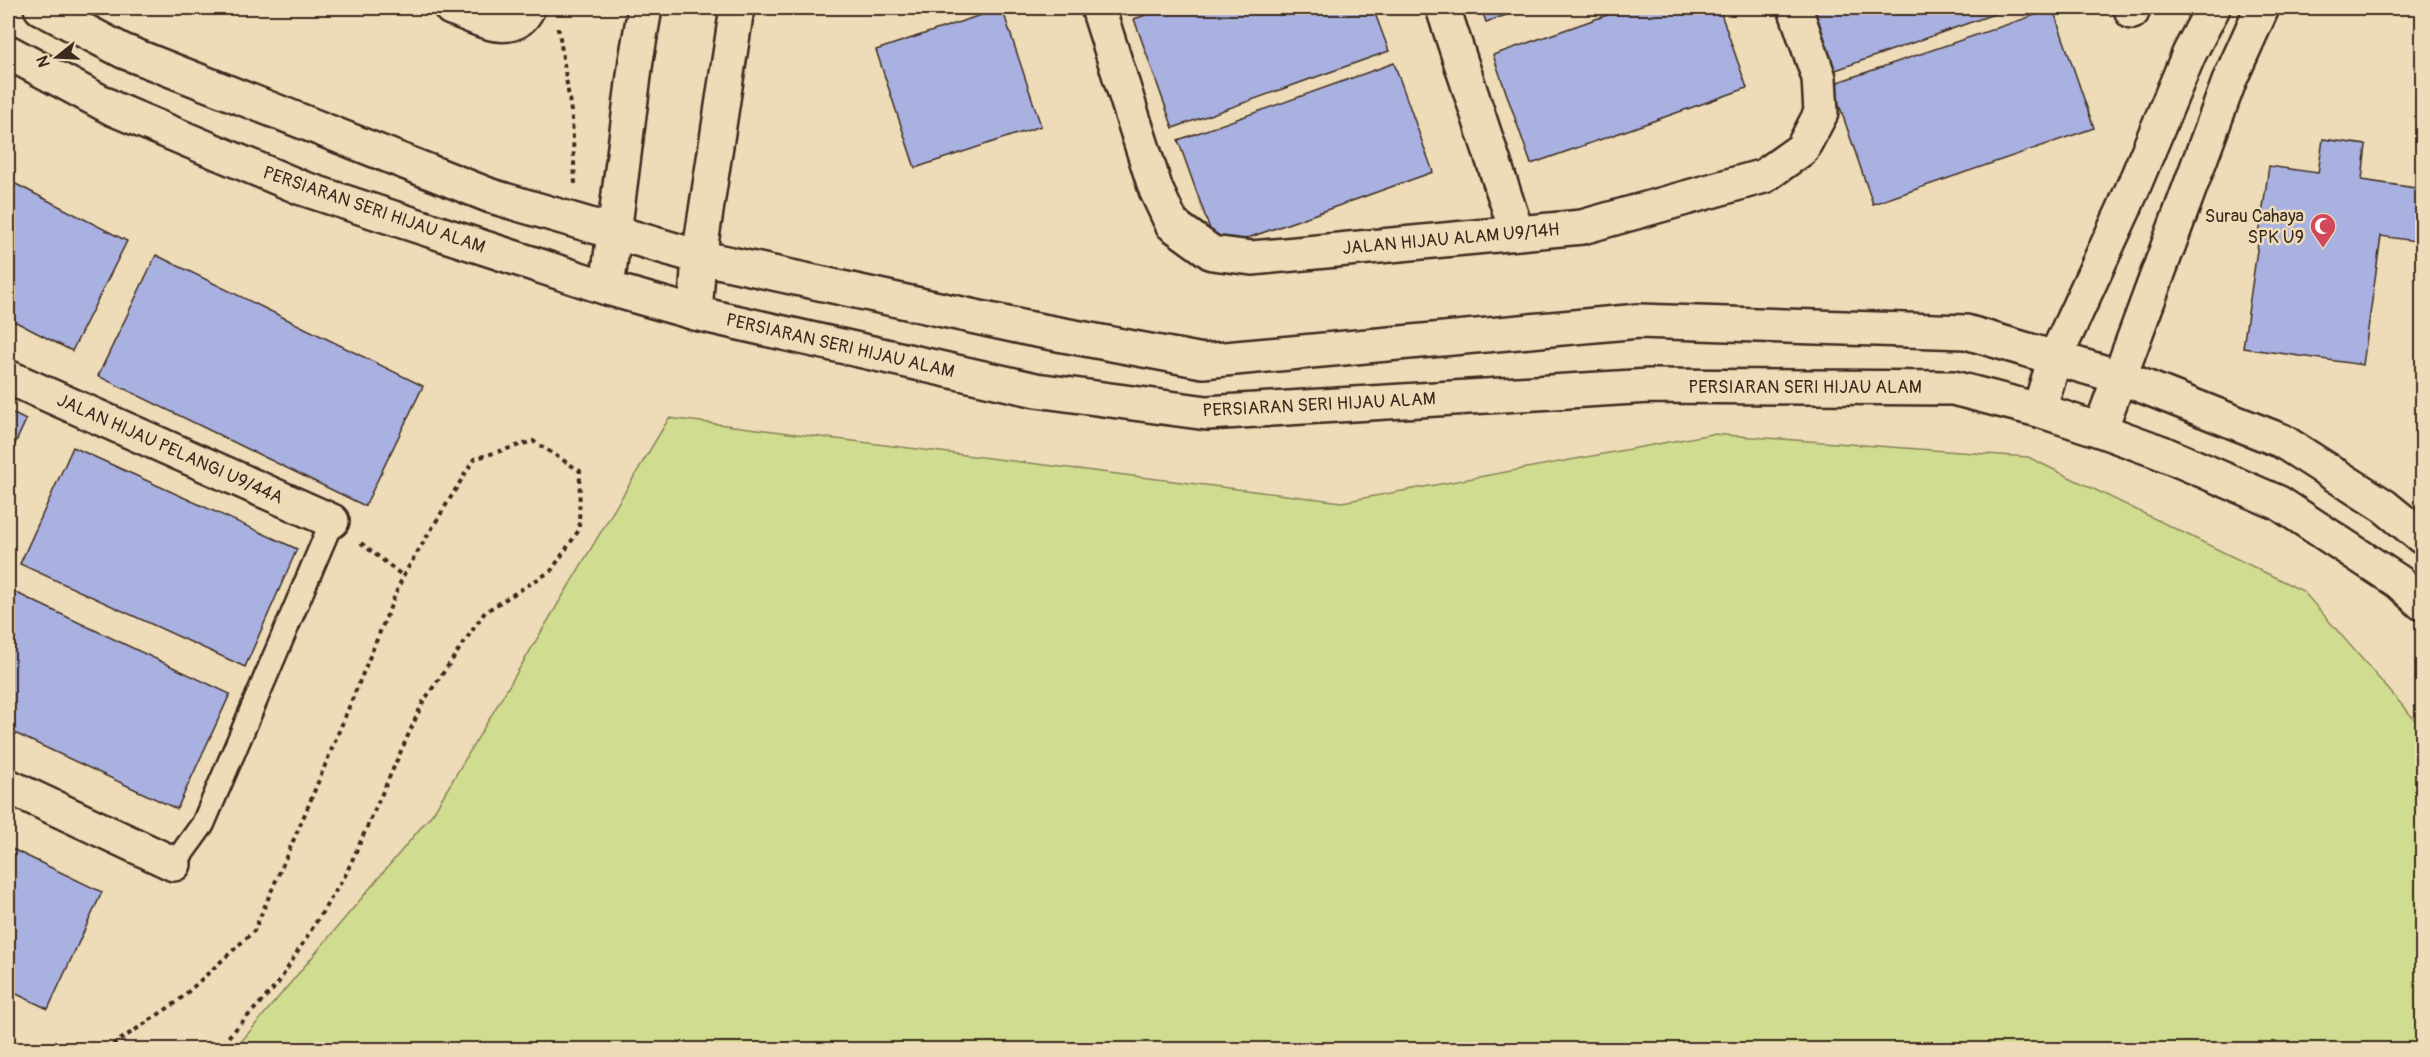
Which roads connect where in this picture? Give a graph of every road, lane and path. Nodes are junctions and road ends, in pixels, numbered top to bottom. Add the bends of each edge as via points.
1 (41, 8) edge
2 (452, 8) edge
3 (645, 8) edge
4 (737, 8) edge
5 (1098, 8) edge
6 (1443, 8) edge
7 (1795, 8) edge
8 (2213, 8) edge
9 (2262, 8) edge
10 (541, 15) edge
11 (8, 52) edge
12 (577, 221) junction
13 (614, 232) junction
14 (1517, 233) junction
15 (699, 257) junction
16 (608, 288) junction
17 (695, 313) junction
18 (2055, 358) junction
19 (8, 377) edge
20 (2120, 377) junction
21 (2039, 410) junction
22 (2100, 430) junction
23 (332, 521) junction
24 (2422, 537) edge
25 (403, 576) junction
26 (2422, 603) edge
27 (8, 786) edge
28 (174, 864) joint
29 (105, 1050) edge
30 (216, 1050) edge

1 - 12 street via 134,56 491,196
2 - 10 street via 495,24 514,24
3 - 13 street
4 - 15 street
5 - 14 street, JALAN HIJAU ALAM U9/14H via 1156,190 1172,225 1212,253 1252,258
6 - 14 street
7 - 14 street, JALAN HIJAU ALAM U9/14H via 1819,78 1821,113 1802,149 1764,176 1582,227
8 - 18 street
9 - 20 street via 2230,79
10 - 12 path via 560,31 572,118
11 - 16 street, PERSIARAN SERI HIJAU ALAM via 114,109 302,188
12 - 13 street
13 - 15 street
13 - 16 street
15 - 17 street
15 - 18 street via 1026,328 1203,361 1639,321 1966,332
16 - 17 street, PERSIARAN SERI HIJAU ALAM
17 - 21 street, PERSIARAN SERI HIJAU ALAM via 1036,390 1207,413 1650,386 1953,388
18 - 20 street
18 - 21 street
19 - 23 street, JALAN HIJAU PELANGI U9/44A
20 - 22 street
20 - 24 street via 2282,441 2384,506
21 - 22 street, PERSIARAN SERI HIJAU ALAM
22 - 26 street, PERSIARAN SERI HIJAU ALAM via 2279,503 2399,582
23 - 25 path
23 - 28 lane via 203,824
25 - 29 path via 254,931 177,1002
25 - 30 path via 474,459 533,441 580,471 579,530 551,571 484,612 423,702 346,874 277,985
27 - 28 street

